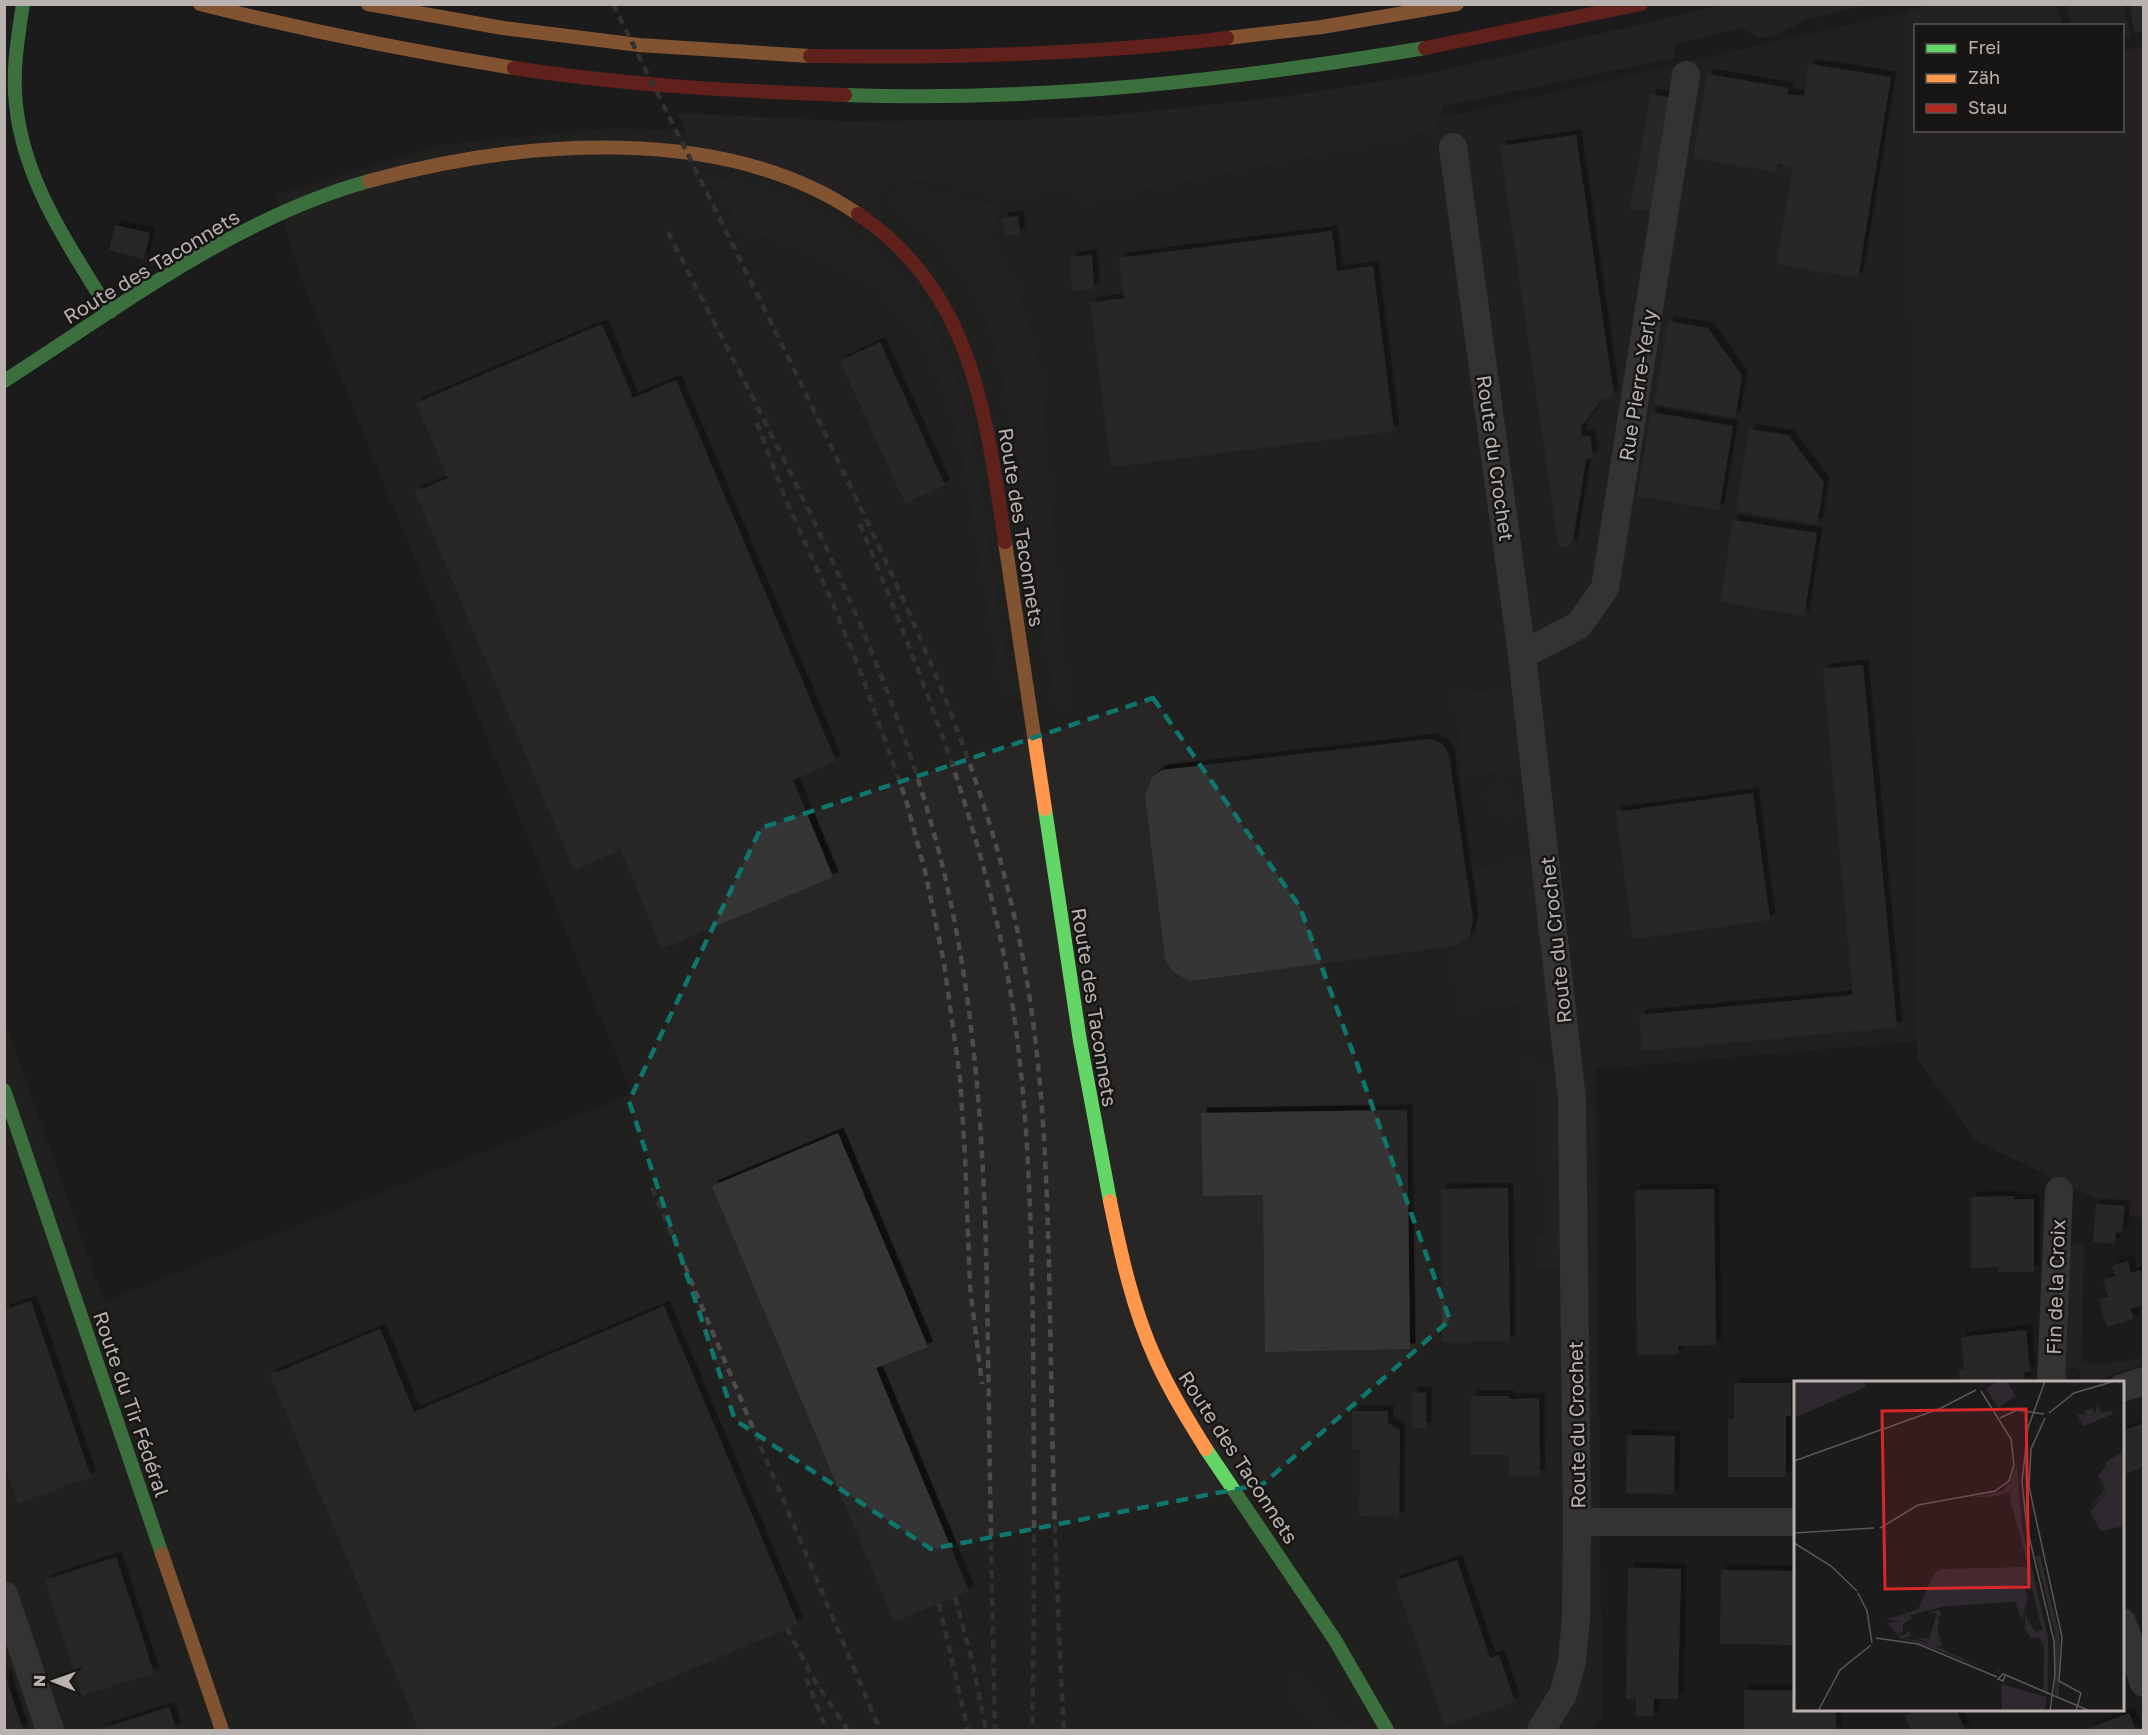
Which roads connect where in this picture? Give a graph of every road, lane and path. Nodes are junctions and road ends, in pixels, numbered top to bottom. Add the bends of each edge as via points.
1 (23, 4) edge
2 (200, 4) edge
3 (368, 4) edge
4 (1457, 4) edge
5 (1641, 4) edge
6 (1686, 75) dead end
7 (1453, 147) dead end
8 (110, 312) junction
9 (4, 381) edge
10 (1522, 655) junction
11 (4, 1090) edge
12 (2059, 1191) dead end
13 (2051, 1381) edge
14 (2144, 1381) edge
15 (2124, 1387) edge
16 (1578, 1522) junction
17 (1794, 1522) edge
18 (4, 1595) edge
19 (2124, 1628) edge
20 (2144, 1683) edge
21 (51, 1731) edge
22 (222, 1731) edge
23 (1387, 1731) edge
24 (1541, 1731) edge

1 - 8 main road via 15,64 23,147 38,189
2 - 5 main road via 371,44 513,67 658,84 876,95 1093,90 1250,74 1435,46
3 - 4 main road via 519,30 661,47 804,56 947,57 1175,45 1306,29
6 - 10 street, Rue Pierre-Yerly via 1605,588 1579,626
7 - 10 street, Route du Crochet
8 - 9 main road, Route des Taconnets
8 - 23 main road, Route des Taconnets via 233,237 364,182 482,156 581,148 714,157 791,178 868,220 921,272 962,339 979,386 1082,1049 1100,1154 1138,1314 1178,1403 1363,1684
10 - 16 street, Route du Crochet via 1572,1100
11 - 22 main road, Route du Tir Fédéral
12 - 13 street, Fin de la Croix
14 - 15 street
16 - 17 street
16 - 24 street, Route du Crochet via 1572,1662 1563,1694
18 - 21 street
19 - 20 street

